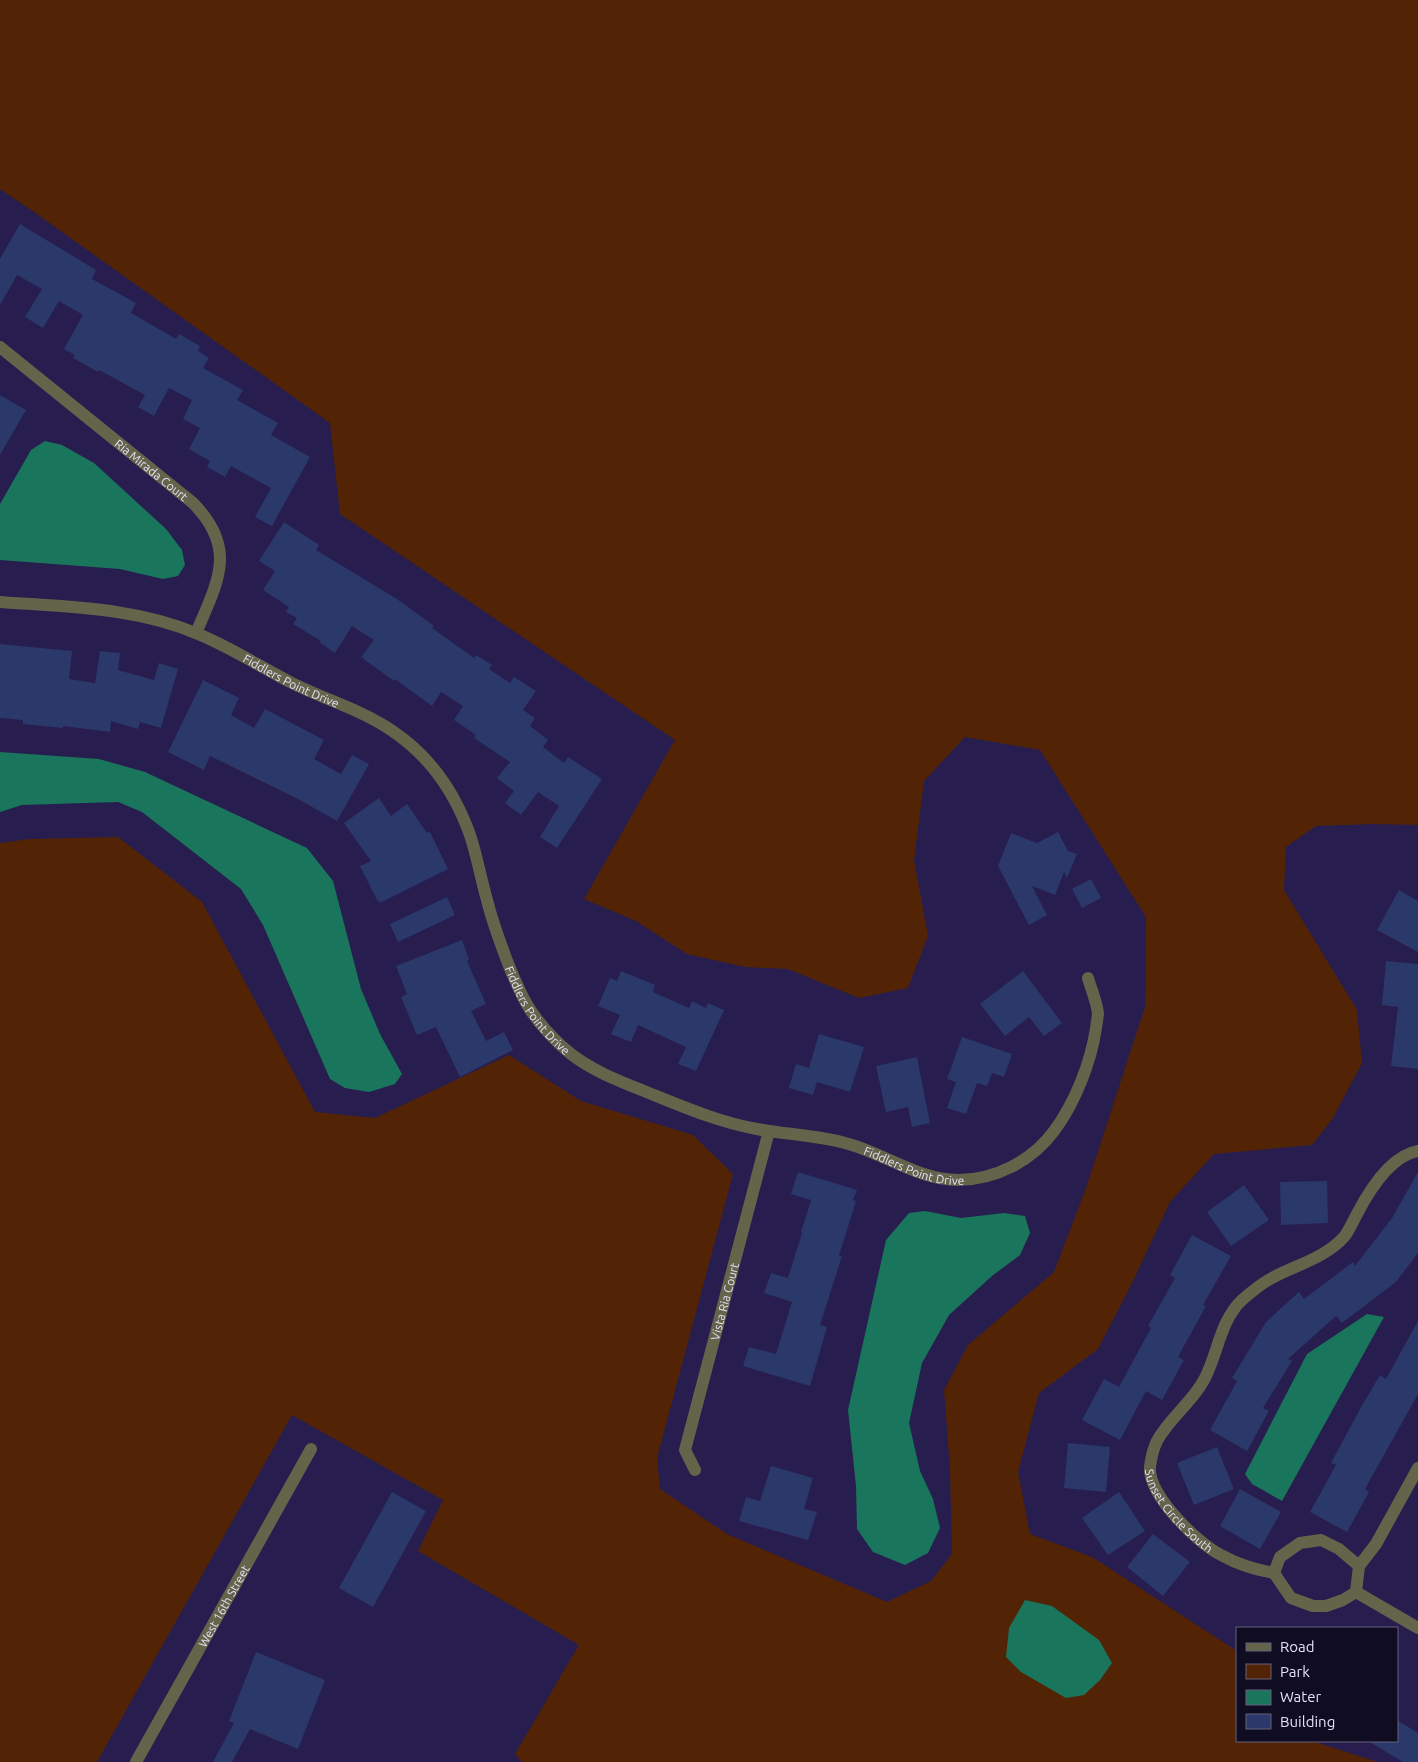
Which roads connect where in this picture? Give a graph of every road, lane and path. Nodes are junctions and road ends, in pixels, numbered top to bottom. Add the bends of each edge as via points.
1 (0, 347) edge
2 (0, 602) edge
3 (196, 633) junction
4 (1088, 978) dead end
5 (769, 1131) junction
6 (1418, 1151) edge
7 (311, 1449) dead end
8 (1418, 1468) edge
9 (695, 1470) dead end
10 (1360, 1566) junction
11 (1274, 1573) junction
12 (1356, 1592) junction
13 (1418, 1628) edge
14 (136, 1762) edge

1 - 3 street, Ria Mirada Court via 193,502 205,516 219,546 220,564 218,582
2 - 3 street, Fiddlers Point Drive via 106,610 143,616
3 - 5 street, Fiddlers Point Drive via 393,730 432,766 450,790 471,838 488,905 519,990 549,1034 571,1054 617,1080 687,1109
4 - 5 street, Fiddlers Point Drive via 1098,1014 1086,1069 1055,1130 1022,1161 1002,1171 958,1180 935,1178 851,1144
5 - 9 street, Vista Ria Court via 685,1450
6 - 11 street, Sunset Circle South via 1389,1167 1367,1194 1339,1242 1327,1252 1270,1278 1241,1302 1224,1326 1206,1377 1157,1442 1150,1467 1154,1484 1167,1507 1190,1532 1219,1554 1247,1568
7 - 14 street, West 16th Street
8 - 10 street via 1376,1544
10 - 11 street via 1321,1540 1300,1544 1287,1552 1280,1557
10 - 12 street
11 - 12 street via 1291,1598 1313,1606 1326,1606
12 - 13 street

